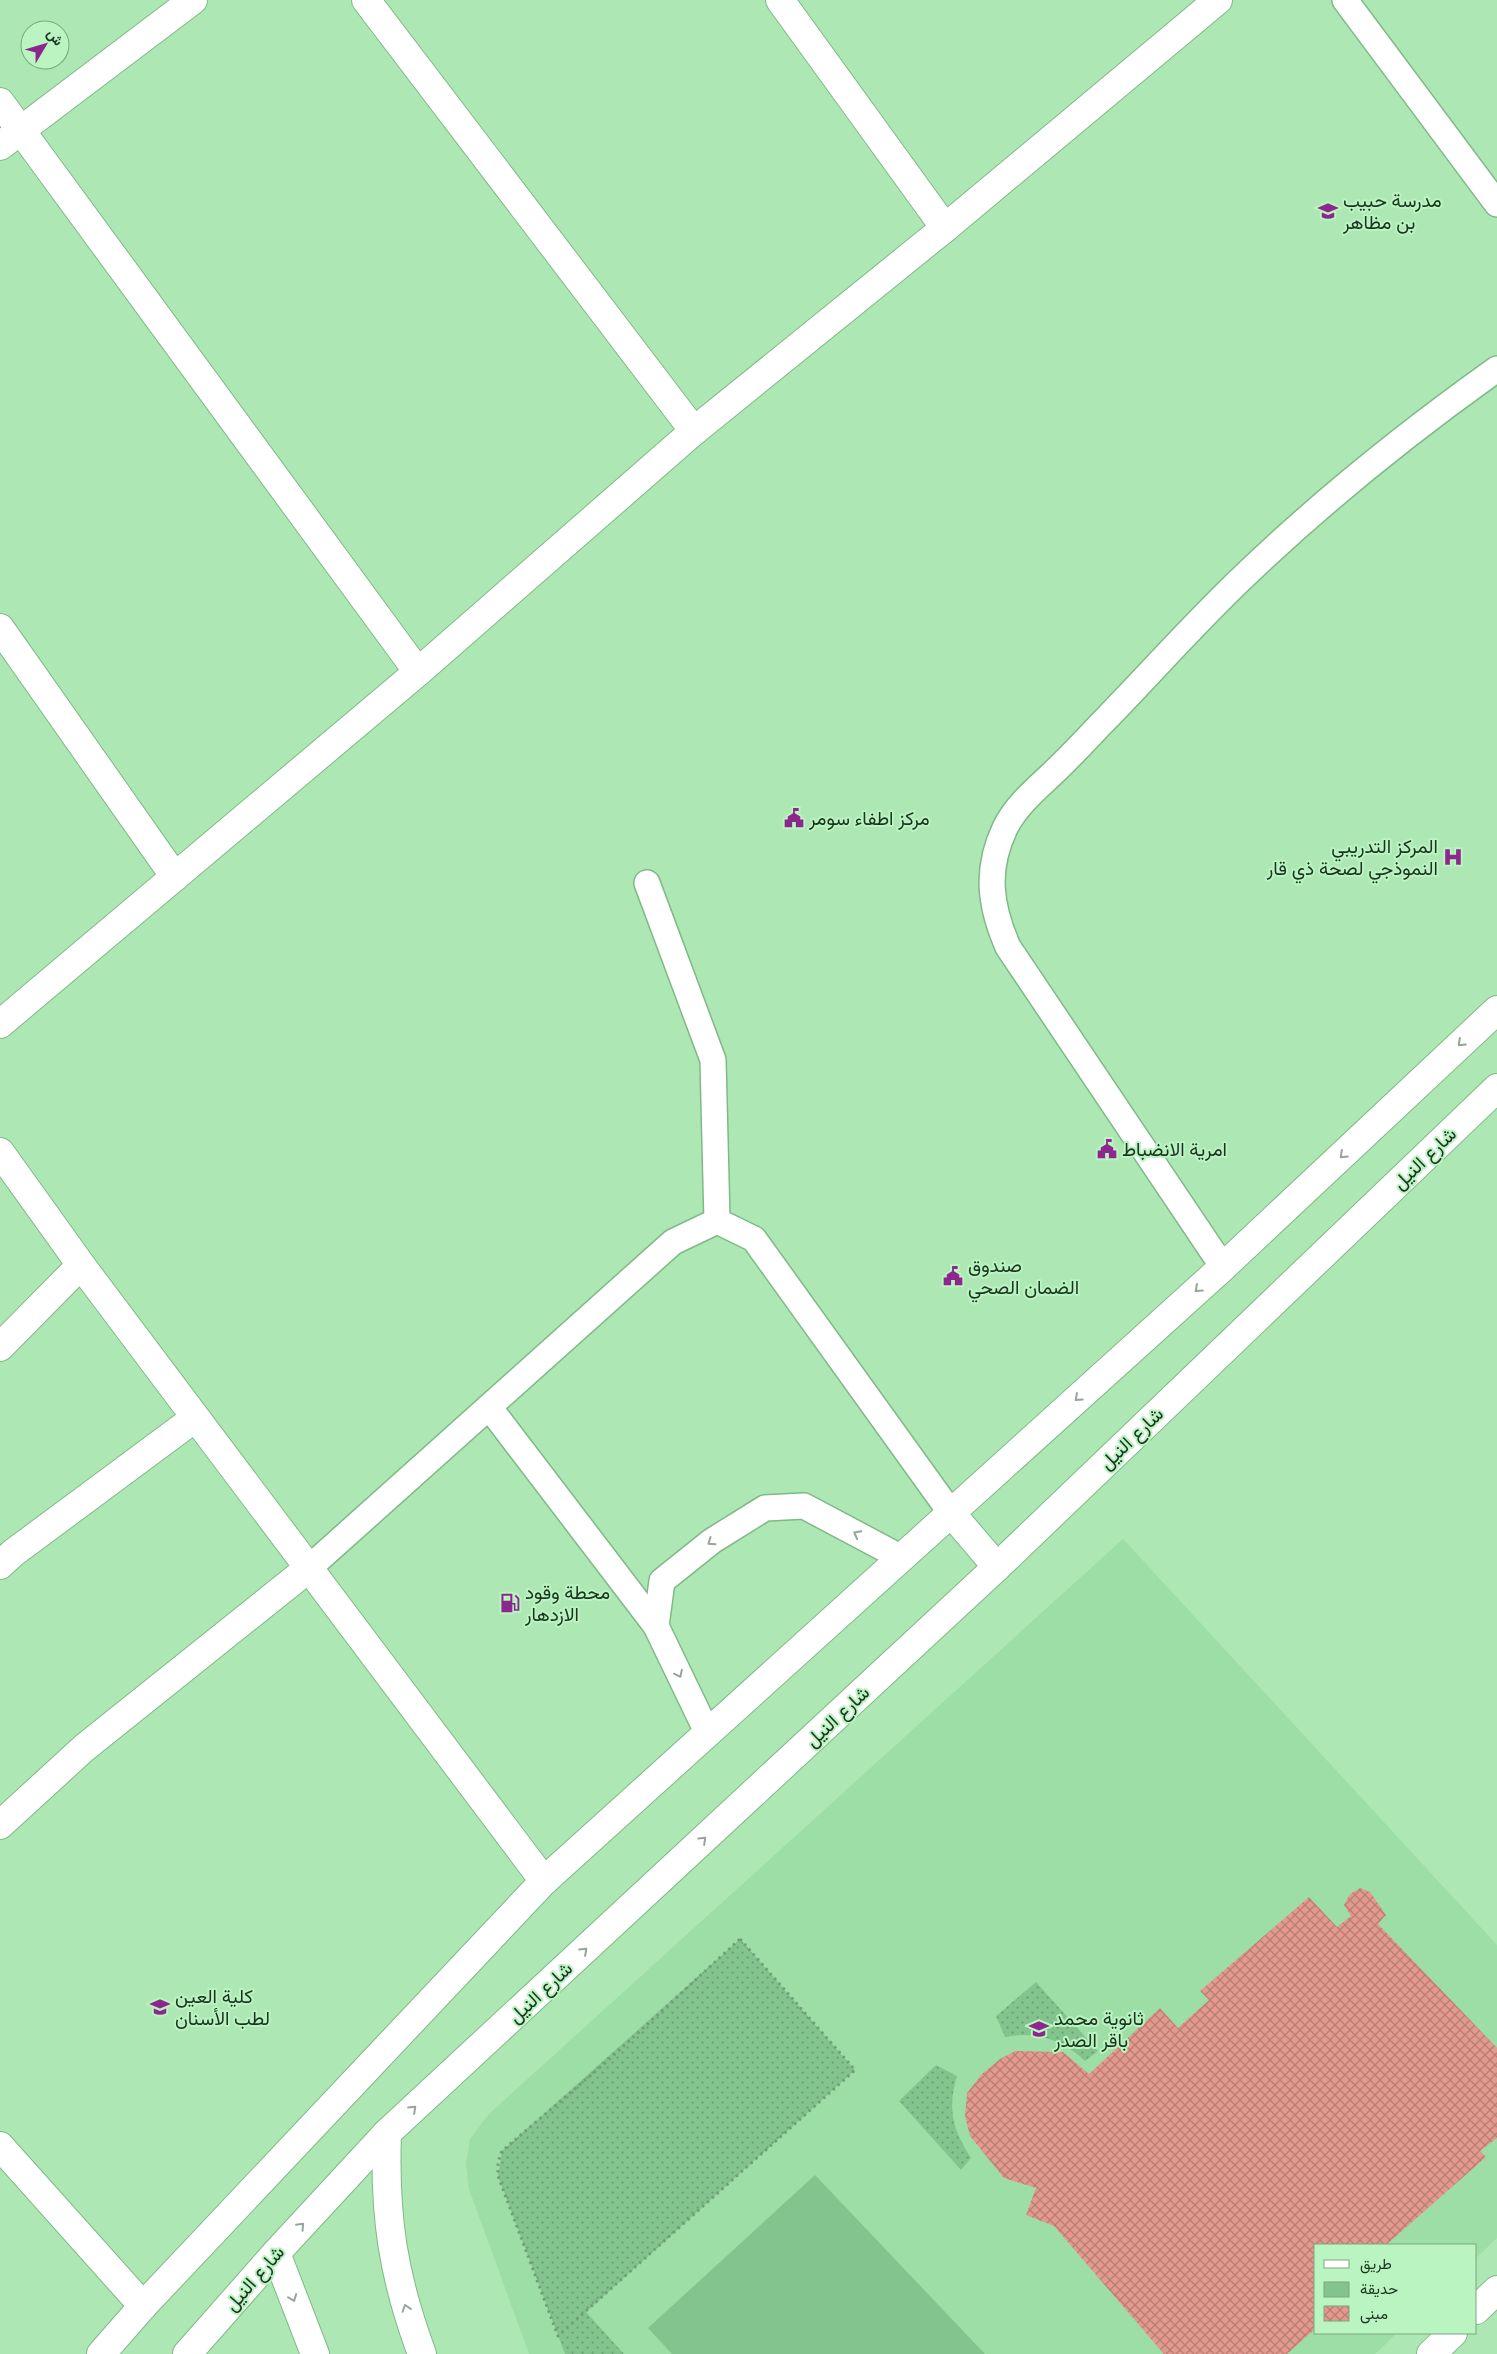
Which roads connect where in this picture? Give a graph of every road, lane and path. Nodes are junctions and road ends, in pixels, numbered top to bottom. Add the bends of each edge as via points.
1 (193, 0) edge
2 (366, 0) edge
3 (780, 0) edge
4 (1218, 0) edge
5 (1345, 0) edge
6 (0, 102) edge
7 (10, 138) edge
8 (1497, 204) edge
9 (945, 228) junction
10 (1497, 369) edge
11 (694, 431) junction
12 (0, 628) edge
13 (418, 672) junction
14 (175, 877) junction
15 (647, 884) dead end
16 (1497, 1010) edge
17 (0, 1024) edge
18 (1497, 1088) edge
19 (0, 1152) edge
20 (717, 1221) junction
21 (80, 1265) junction
22 (1223, 1267) junction
23 (0, 1347) edge
24 (489, 1407) junction
25 (195, 1418) junction
26 (951, 1513) junction
27 (900, 1557) junction
28 (0, 1565) edge
29 (998, 1567) junction
30 (309, 1568) junction
31 (656, 1626) junction
32 (708, 1734) junction
33 (0, 1825) edge
34 (544, 1882) junction
35 (790, 1998) joint
36 (387, 2133) junction
37 (0, 2146) edge
38 (276, 2253) junction
39 (1497, 2290) edge
40 (143, 2306) junction
41 (1477, 2309) edge
42 (1452, 2334) edge
43 (101, 2354) edge
44 (187, 2354) edge
45 (315, 2354) edge
46 (422, 2354) edge
47 (1431, 2354) edge

1 - 7 street
2 - 11 street
3 - 9 street
4 - 9 street
5 - 8 lane
6 - 7 street
7 - 13 street
9 - 11 street
10 - 22 lane via 1384,453 1240,580 1018,807 997,848 992,894 997,922 1008,947
11 - 13 street
12 - 14 street
13 - 14 street
14 - 17 street
15 - 20 lane via 713,1060
16 -> 22 street
18 - 29 street, شارع النيل
19 - 21 street
20 - 24 lane via 673,1242
20 - 26 lane via 754,1239
21 - 23 street
21 - 25 street
22 -> 26 street
24 - 30 lane
24 - 31 lane
25 - 28 street via 13,1552
25 - 30 street
26 - 27 street
26 - 29 street
27 -> 31 lane via 804,1506 765,1508 712,1541 662,1581
27 - 32 street
36 -> 29 street, شارع النيل
30 - 33 street via 84,1748
30 - 34 street
31 -> 32 lane
32 - 34 street
34 - 40 street
35 - 35 path via 855,2070 558,2336 498,2176 502,2151 604,2064 740,1939
38 -> 36 street, شارع النيل
46 -> 36 street via 400,2289 389,2235 385,2184
37 - 40 street
38 - 44 street, شارع النيل
38 -> 45 street
39 - 41 street
40 - 43 street
42 - 47 street

